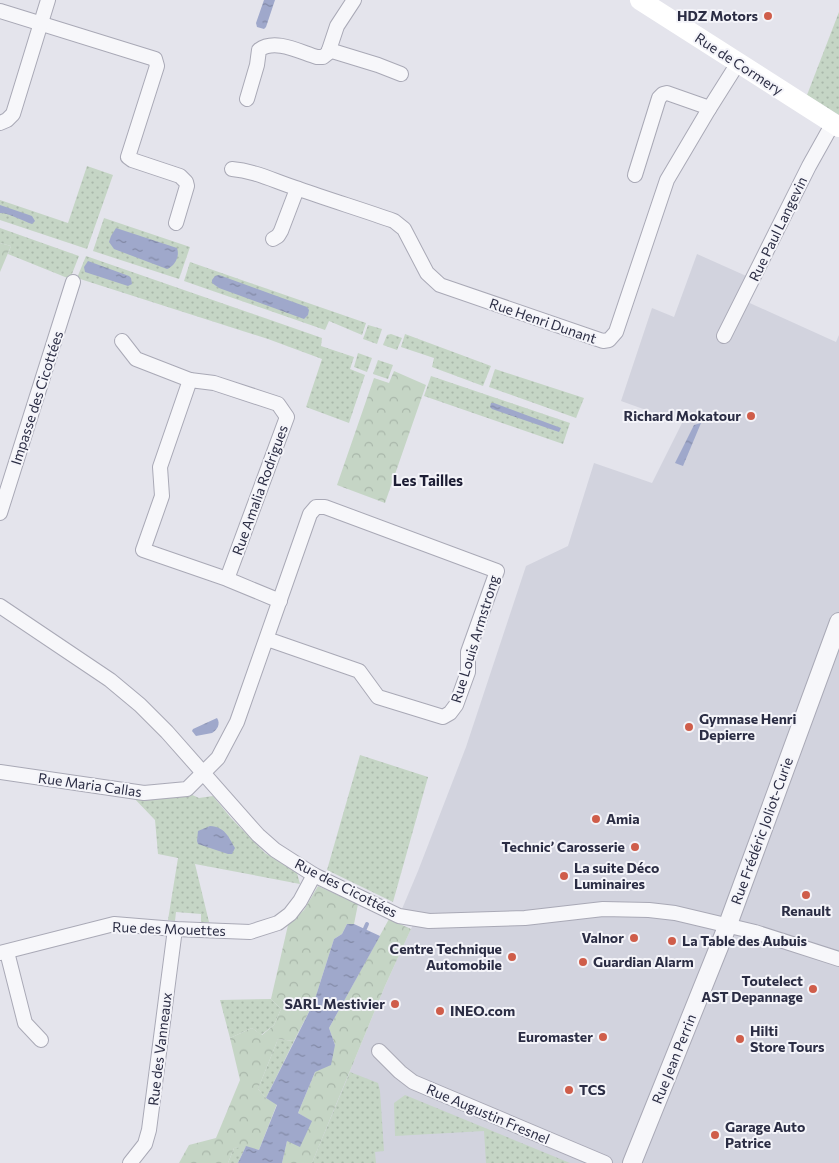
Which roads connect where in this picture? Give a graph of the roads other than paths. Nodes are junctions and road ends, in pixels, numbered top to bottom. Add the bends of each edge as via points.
1 (48, 0) edge
2 (354, 0) edge
3 (640, 0) edge
4 (0, 12) edge
5 (40, 24) junction
6 (329, 50) junction
7 (738, 63) junction
8 (401, 74) dead end
9 (247, 99) dead end
10 (709, 109) junction
11 (0, 123) edge
12 (837, 126) edge
13 (232, 169) dead end
14 (636, 175) dead end
15 (297, 188) junction
16 (176, 223) dead end
17 (272, 239) dead end
18 (73, 282) dead end
19 (724, 336) dead end
20 (122, 341) dead end
21 (190, 380) junction
22 (0, 513) edge
23 (227, 579) junction
24 (280, 600) junction
25 (0, 606) edge
26 (839, 622) edge
27 (267, 639) junction
28 (0, 772) edge
29 (204, 773) junction
30 (314, 875) junction
31 (727, 927) junction
32 (175, 929) junction
33 (4, 952) edge
34 (839, 959) edge
35 (40, 1040) dead end
36 (379, 1051) dead end
37 (130, 1163) edge
38 (606, 1163) edge
39 (632, 1163) edge

1 - 5 street
2 - 6 street via 340,21
3 - 7 main road, Rue de Cormery
4 - 5 street
5 - 11 street via 13,114
5 - 16 street via 155,59 157,66 128,157 180,176 186,182
6 - 8 street
6 - 9 street via 325,56 317,58 278,45 262,47
7 - 10 street
7 - 12 main road, Rue de Cormery
10 - 14 street via 663,94 659,98
10 - 15 street, Rue Henri Dunant via 667,180 616,332 603,342 445,288 427,273 400,224
12 - 19 street, Rue Paul Langevin via 828,132 809,166
13 - 15 street, Rue Henri Dunant via 245,170
15 - 17 street via 281,231
18 - 22 street, Impasse des Cicottées
20 - 21 street, Rue Amalia Rodrigues via 136,359
21 - 23 street via 160,467 162,496 143,550
21 - 23 street, Rue Amalia Rodrigues via 214,383 278,404 287,417
23 - 24 street
24 - 27 street, Rue Louis Armstrong
24 - 27 street, Rue Louis Armstrong via 310,514 316,507 325,507 497,570 468,652 468,672 456,706 443,718 378,697 359,671
25 - 29 street, Rue des Cicottées via 125,692 168,732
26 - 31 street, Rue Frédéric Joliot-Curie
27 - 29 street, Rue Louis Armstrong via 237,722 218,758
28 - 29 street, Rue Maria Callas via 144,793 187,789
29 - 30 street, Rue des Cicottées via 258,835
30 - 31 street, Rue des Cicottées via 398,916 415,920 525,918 603,909 634,909 675,914
30 - 32 street, Rue des Mouettes via 290,914 266,928 250,932
31 - 34 street, Rue des Cicottées via 755,932
31 - 39 street, Rue Jean Perrin
32 - 33 street, Rue des Mouettes via 114,924
32 - 37 street, Rue des Vanneaux via 150,1130 145,1144
33 - 35 street via 25,1024
36 - 38 street, Rue Augustin Fresnel via 413,1082

